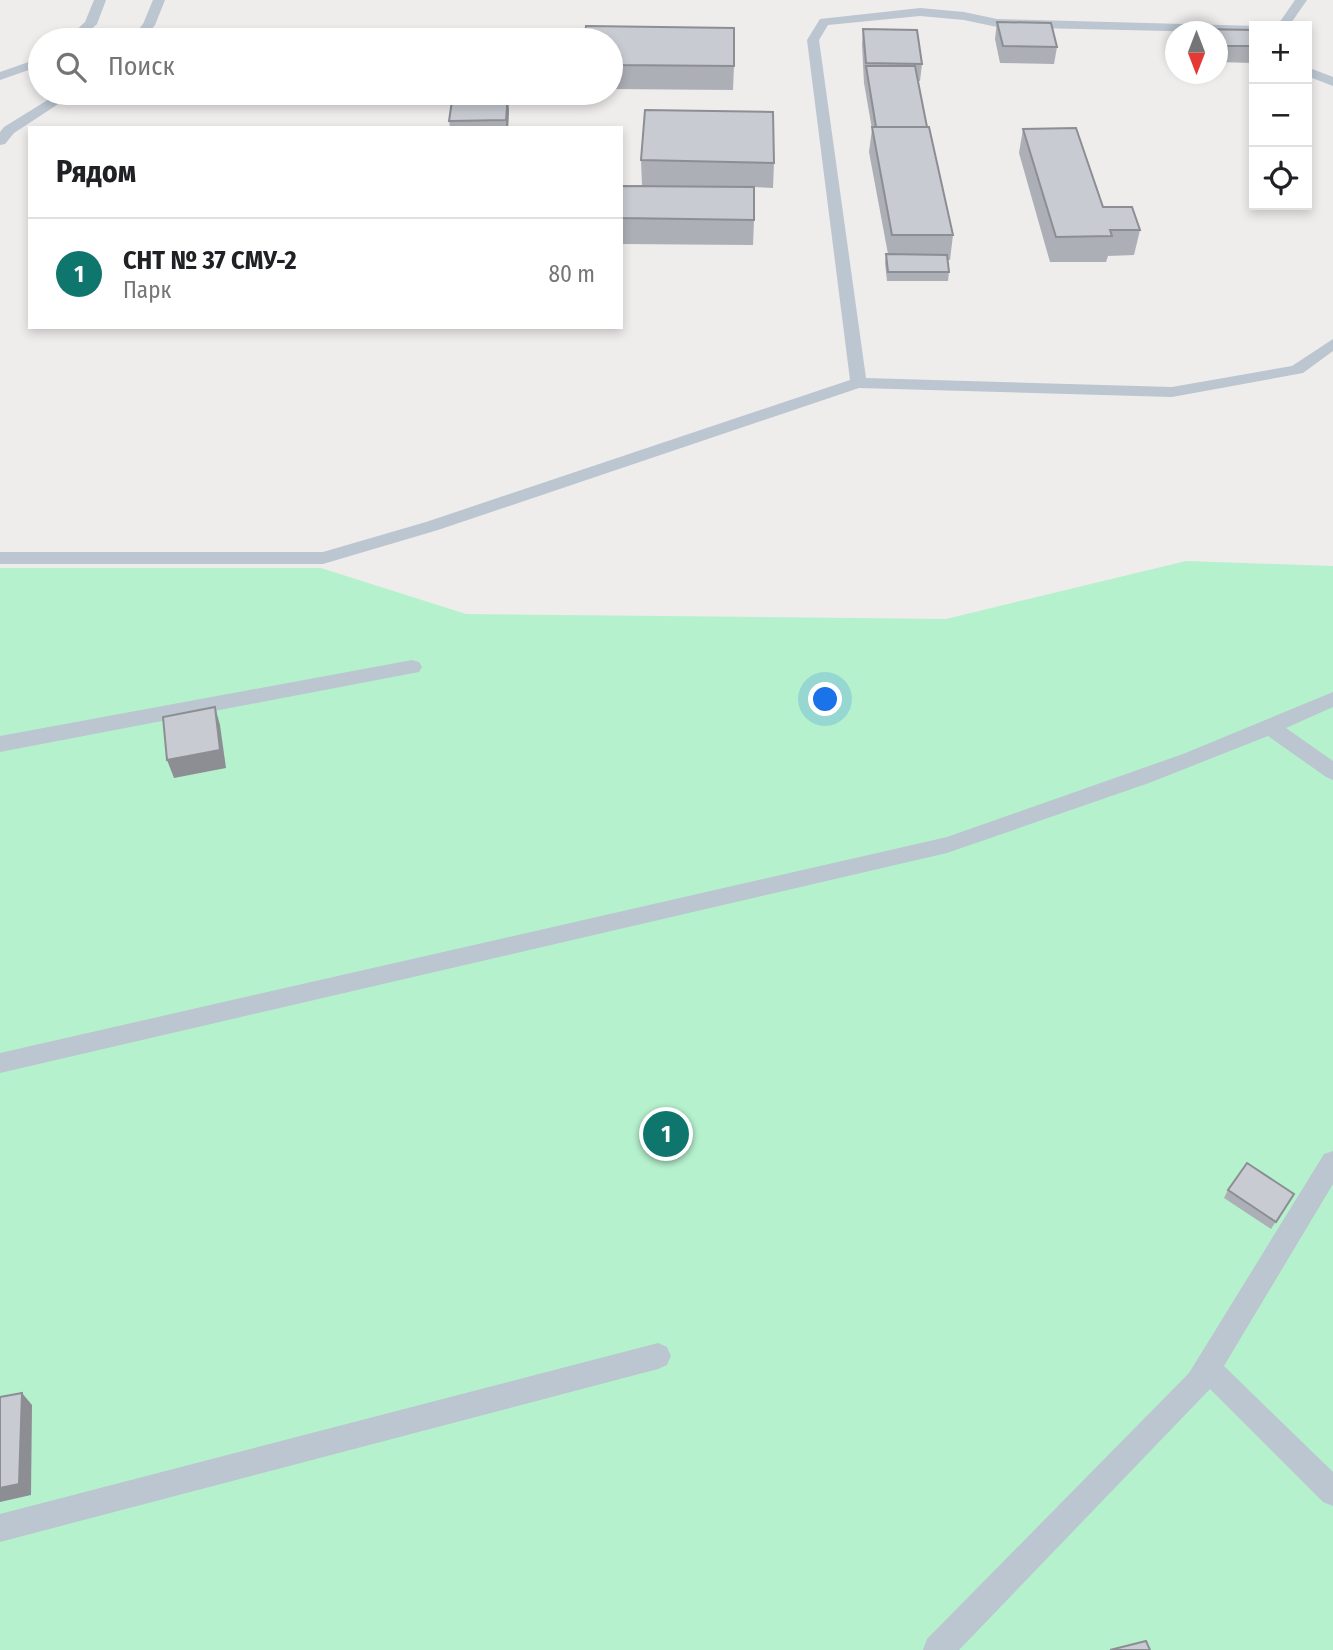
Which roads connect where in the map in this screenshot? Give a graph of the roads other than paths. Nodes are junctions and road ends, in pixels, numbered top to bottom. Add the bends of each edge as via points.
1 (100, 0) edge
2 (159, 0) edge
3 (1301, 0) edge
4 (1286, 21) edge
5 (86, 28) edge
6 (146, 28) edge
7 (1249, 29) edge
8 (28, 66) edge
9 (1312, 73) edge
10 (0, 76) edge
11 (1333, 82) edge
12 (49, 105) edge
13 (0, 141) edge
14 (1333, 344) edge
15 (858, 383) junction
16 (0, 558) edge
17 (412, 667) dead end
18 (1333, 699) edge
19 (1271, 728) junction
20 (0, 744) edge
21 (1333, 772) edge
22 (0, 1063) edge
23 (1333, 1162) edge
24 (658, 1356) dead end
25 (1207, 1368) junction
26 (1333, 1492) edge
27 (0, 1528) edge
28 (938, 1650) edge

1 - 5 lane
2 - 6 lane
3 - 4 lane
7 - 15 lane via 997,23 968,12 824,22 813,40
8 - 10 lane
9 - 11 lane
12 - 13 lane via 9,130
14 - 15 lane via 1297,370 1172,392
15 - 16 lane via 323,558
17 - 20 lane
18 - 19 lane
19 - 21 lane
19 - 22 lane via 947,845
23 - 25 lane
24 - 27 lane
25 - 26 lane
25 - 28 lane via 1199,1382

